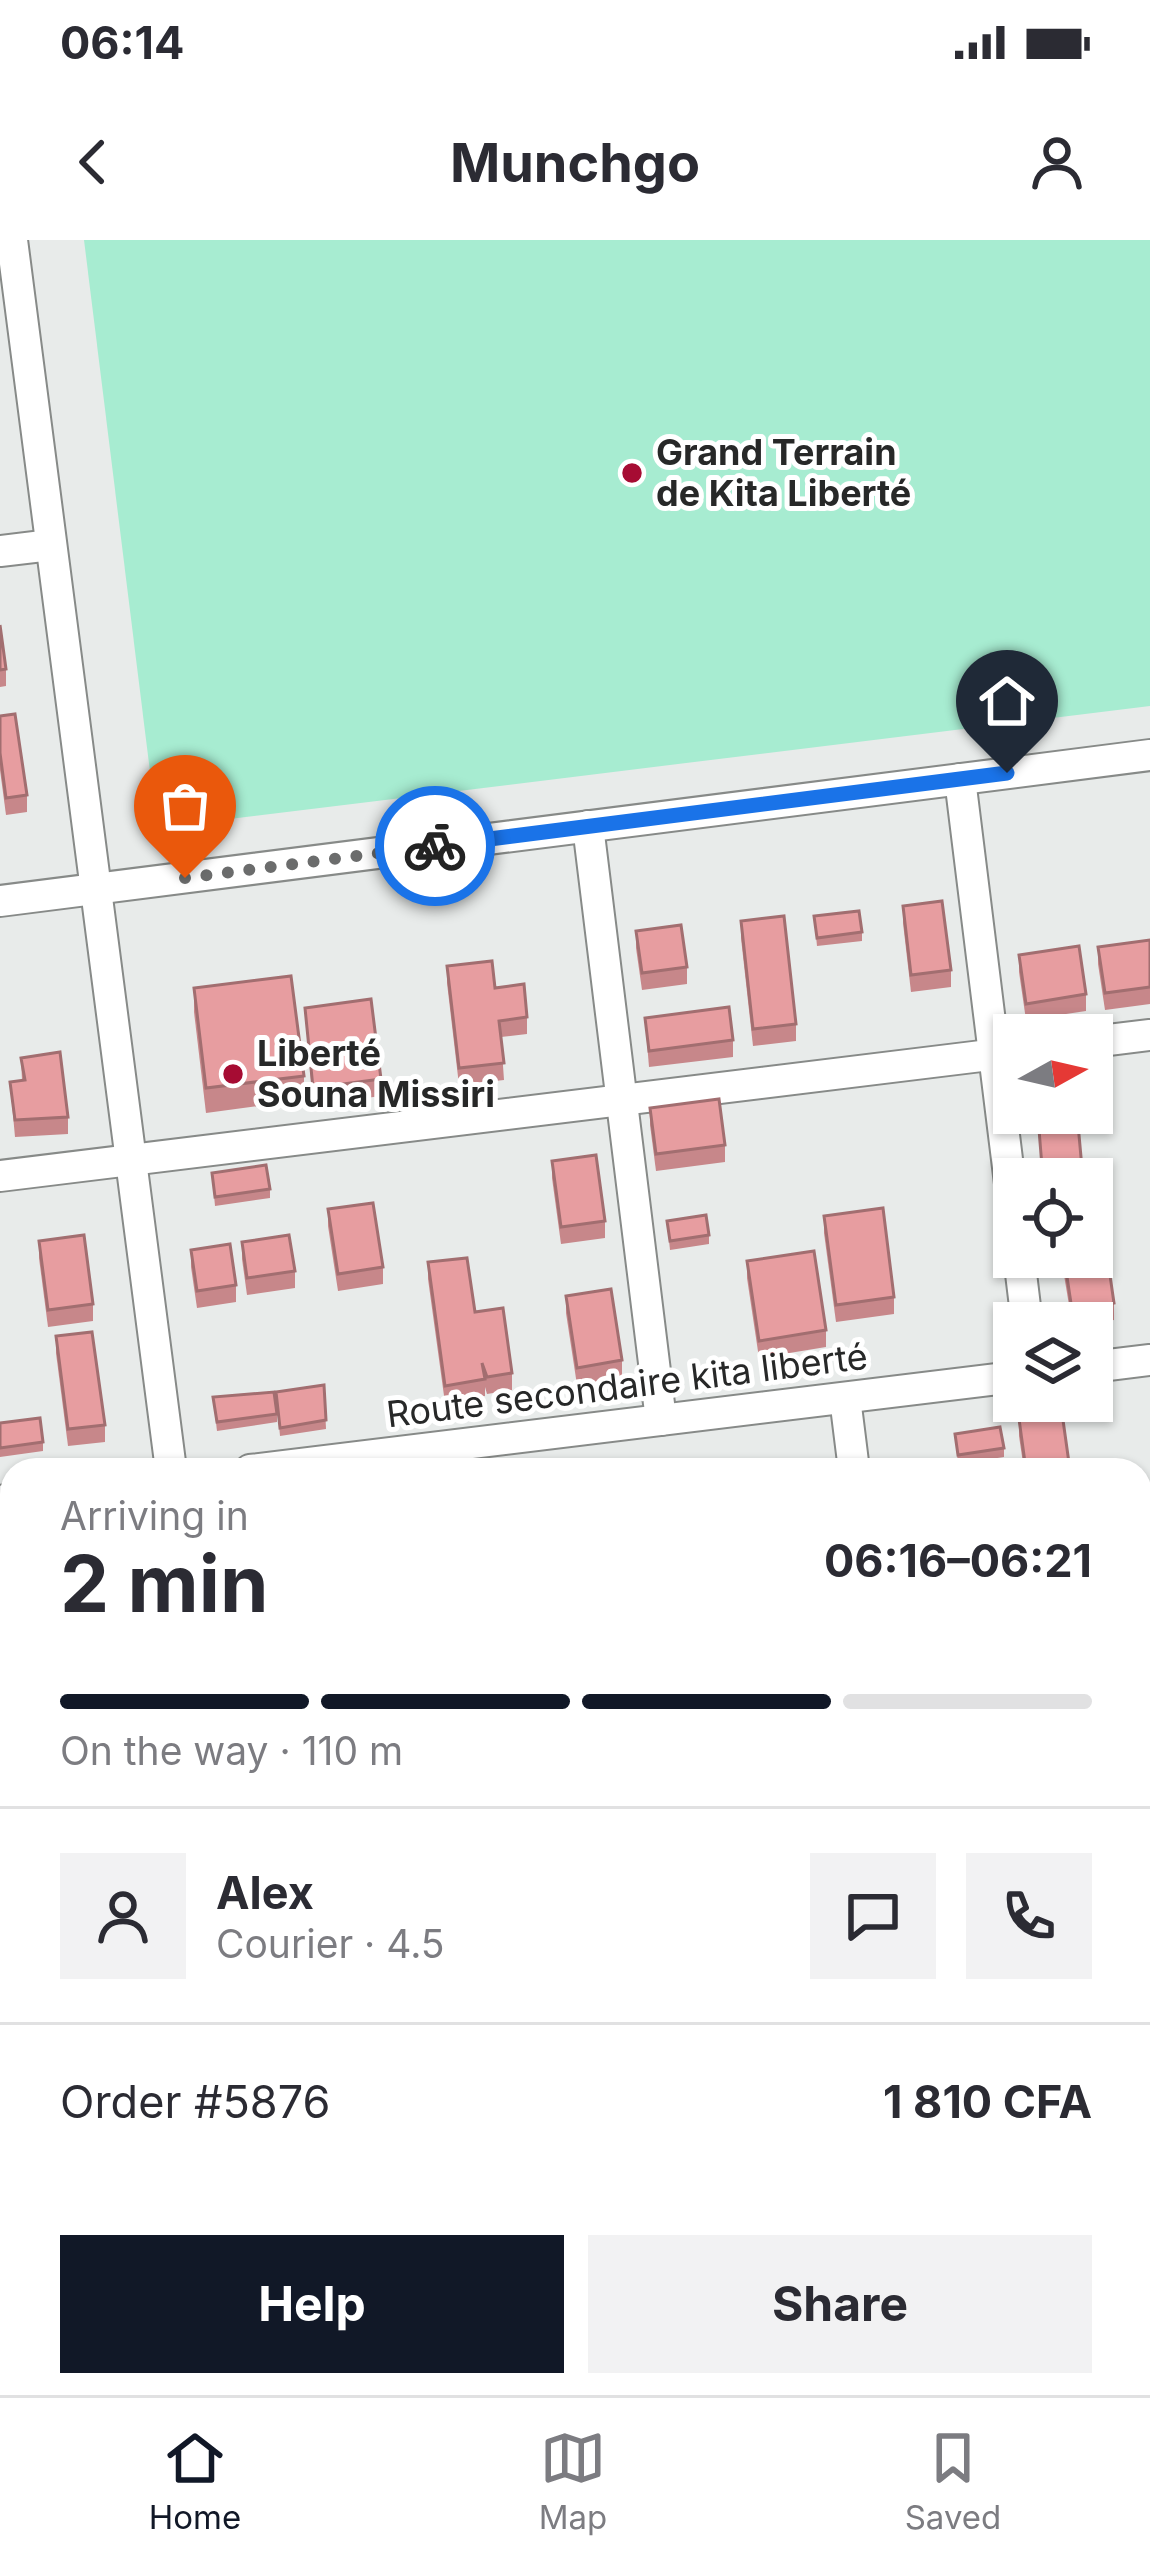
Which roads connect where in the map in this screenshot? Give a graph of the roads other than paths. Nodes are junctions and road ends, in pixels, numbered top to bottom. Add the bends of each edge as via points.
1 (12, 240) edge
2 (51, 544) junction
3 (0, 551) edge
4 (1150, 755) edge
5 (960, 779) junction
6 (588, 826) junction
7 (95, 889) junction
8 (0, 901) edge
9 (998, 1014) edge
10 (1150, 1035) edge
11 (1113, 1039) edge
12 (993, 1054) edge
13 (621, 1100) junction
14 (130, 1160) junction
15 (0, 1176) edge
16 (1150, 1360) edge
17 (1113, 1364) edge
18 (993, 1380) edge
19 (844, 1398) junction
20 (662, 1420) junction
21 (169, 1458) edge
22 (349, 1458) edge
23 (852, 1458) edge

1 - 2 street
2 - 3 street
2 - 7 street
4 - 5 street
5 - 6 street
5 - 9 street
6 - 7 street
6 - 13 street
7 - 8 street
7 - 14 street
10 - 11 street
12 - 13 street
13 - 14 street
13 - 20 street
14 - 15 street
14 - 21 street
16 - 17 street
18 - 19 street, Route secondaire kita liberté
19 - 20 street, Route secondaire kita liberté
19 - 23 street
20 - 22 street, Route secondaire kita liberté

